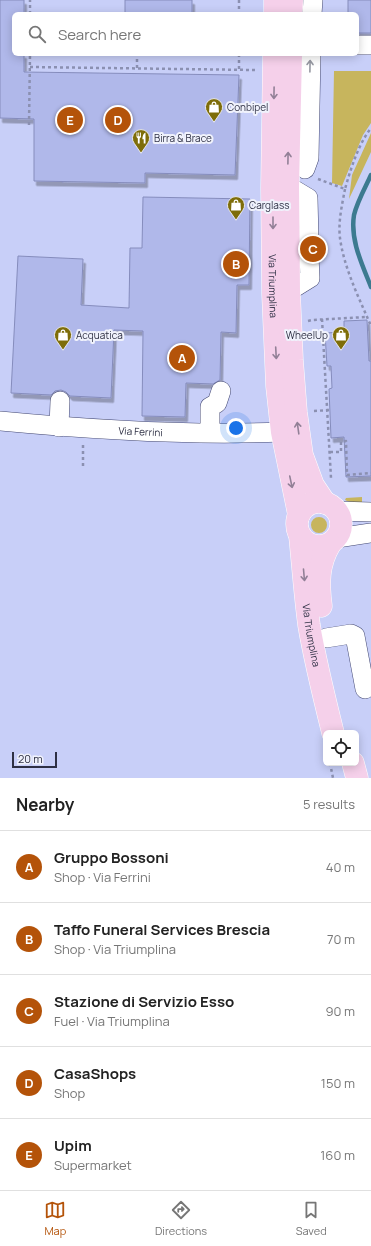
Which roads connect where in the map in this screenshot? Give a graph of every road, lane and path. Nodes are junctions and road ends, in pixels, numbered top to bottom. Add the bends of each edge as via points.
1 (30, 0) edge
2 (239, 0) edge
3 (275, 0) edge
4 (292, 0) edge
5 (312, 0) edge
6 (30, 12) edge
7 (239, 12) edge
8 (275, 12) edge
9 (291, 12) edge
10 (312, 12) edge
11 (359, 45) edge
12 (371, 45) edge
13 (30, 56) edge
14 (137, 56) edge
15 (239, 56) edge
16 (274, 56) edge
17 (291, 56) edge
18 (310, 56) edge
19 (30, 66) junction
20 (137, 68) junction
21 (239, 70) junction
22 (258, 70) dead end
23 (310, 106) junction
24 (289, 122) junction
25 (29, 126) dead end
26 (371, 128) edge
27 (305, 169) joint
28 (288, 186) junction
29 (345, 189) junction
30 (289, 291) junction
31 (367, 317) junction
32 (322, 319) junction
33 (312, 320) dead end
34 (371, 326) edge
35 (221, 392) dead end
36 (60, 401) dead end
37 (328, 410) junction
38 (313, 411) dead end
39 (0, 421) edge
40 (59, 426) junction
41 (210, 432) junction
42 (282, 432) junction
43 (84, 436) junction
44 (330, 452) junction
45 (83, 466) dead end
46 (371, 474) edge
47 (331, 479) dead end
48 (331, 507) junction
49 (371, 512) edge
50 (299, 526) junction
51 (371, 533) edge
52 (333, 541) junction
53 (326, 638) junction
54 (365, 689) dead end
55 (332, 730) edge
56 (344, 730) edge
57 (331, 766) edge
58 (341, 766) edge
59 (354, 766) edge
60 (333, 778) edge
61 (344, 778) edge
62 (357, 778) edge

1 - 6 path
2 - 7 path
3 - 8 main road
4 - 9 main road
5 - 10 street
11 - 12 street
13 - 19 path
14 - 20 path
15 - 21 path
16 -> 42 main road, Via Triumplina via 273,294
17 - 24 main road, Via Triumplina
23 -> 18 street
19 - 20 path
19 - 25 path
20 - 21 path
21 - 22 path
23 - 24 street
23 - 27 street via 310,158
28 -> 24 main road, Via Triumplina
26 - 29 path via 350,170
27 - 29 path via 319,180
28 - 30 main road, Via Triumplina
28 - 30 street via 308,198 310,278
29 - 31 path via 340,216 340,237 350,276
48 -> 30 main road, Via Triumplina via 309,476 301,444 292,360
31 - 32 path
31 - 34 path
32 - 33 path
32 - 37 path
35 - 41 street via 217,403 210,407
36 - 40 street
37 - 38 path
37 - 44 path
39 - 40 street, Via Ferrini
40 - 43 street, Via Ferrini
41 - 42 street, Via Ferrini
41 - 43 street, Via Ferrini via 133,431
42 -> 50 main road, Via Triumplina
43 - 45 path
44 - 46 path via 341,452 341,442 346,442 348,475
44 - 47 path
48 - 49 street
48 - 50 main road via 316,502 308,505
48 - 52 main road, Via Triumplina via 339,515 341,524 341,529
50 - 52 main road via 304,541 310,545 317,546
50 -> 55 main road, Via Triumplina via 305,598 318,674
51 - 52 street
52 - 53 main road, Via Triumplina via 322,560 319,581
53 - 54 street via 351,634 355,636
53 - 56 main road, Via Triumplina
57 - 60 path
58 - 61 main road
59 - 62 main road

